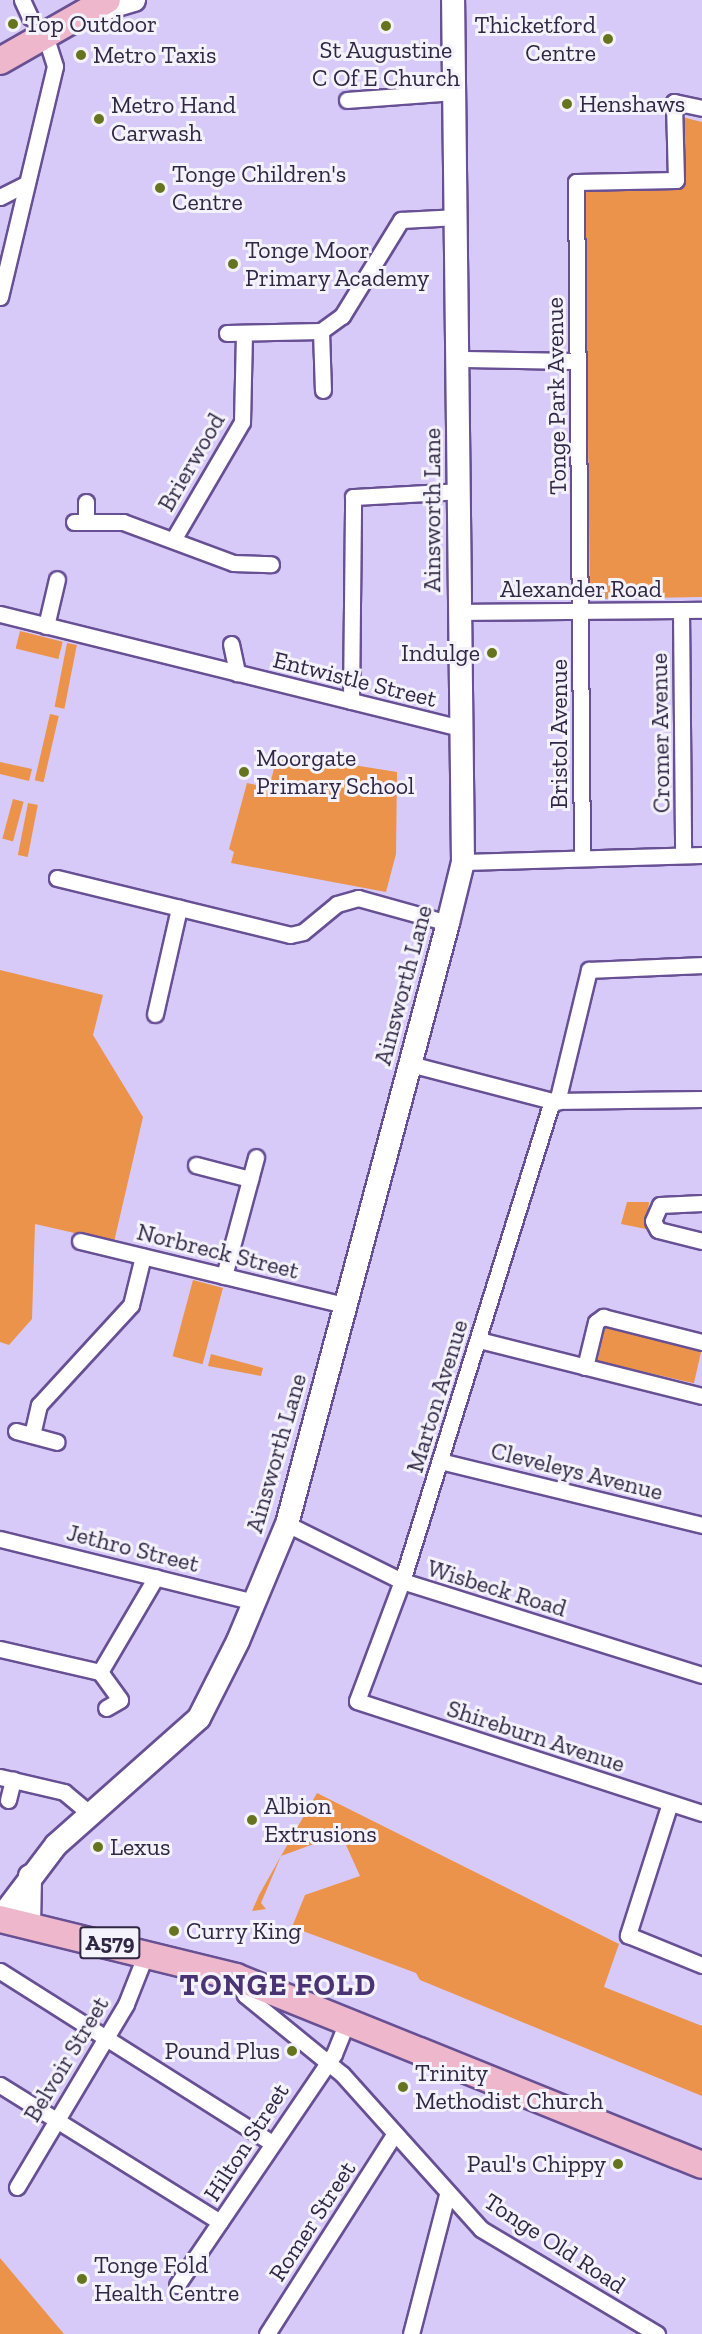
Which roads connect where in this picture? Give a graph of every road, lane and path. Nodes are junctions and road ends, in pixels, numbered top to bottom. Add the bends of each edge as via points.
1 (22, 0) edge
2 (134, 0) edge
3 (453, 0) edge
4 (94, 7) edge
5 (30, 17) dead end
6 (46, 38) junction
7 (0, 61) edge
8 (454, 92) junction
9 (347, 100) dead end
10 (702, 108) edge
11 (26, 183) junction
12 (0, 197) edge
13 (458, 217) junction
14 (0, 297) edge
15 (321, 331) junction
16 (227, 333) dead end
17 (244, 333) junction
18 (459, 359) junction
19 (578, 361) junction
20 (323, 390) dead end
21 (459, 491) junction
22 (86, 502) dead end
23 (172, 540) junction
24 (271, 564) dead end
25 (57, 579) dead end
26 (681, 610) junction
27 (702, 610) edge
28 (582, 611) junction
29 (460, 612) junction
30 (0, 614) edge
31 (46, 626) junction
32 (231, 644) dead end
33 (237, 673) junction
34 (351, 701) junction
35 (462, 728) junction
36 (683, 855) junction
37 (702, 855) edge
38 (582, 857) junction
39 (463, 862) junction
40 (57, 878) dead end
41 (179, 908) junction
42 (448, 923) junction
43 (702, 965) edge
44 (155, 1014) dead end
45 (410, 1064) junction
46 (702, 1099) edge
47 (554, 1101) junction
48 (256, 1157) dead end
49 (196, 1165) dead end
50 (250, 1179) junction
51 (702, 1203) edge
52 (80, 1241) dead end
53 (702, 1241) edge
54 (143, 1256) junction
55 (224, 1276) junction
56 (345, 1305) junction
57 (479, 1340) junction
58 (702, 1341) edge
59 (585, 1366) junction
60 (702, 1396) edge
61 (16, 1431) dead end
62 (32, 1435) junction
63 (57, 1442) dead end
64 (440, 1461) junction
65 (287, 1524) junction
66 (702, 1525) edge
67 (0, 1539) edge
68 (156, 1576) junction
69 (402, 1581) junction
70 (255, 1602) junction
71 (0, 1649) edge
72 (100, 1672) junction
73 (702, 1675) edge
74 (357, 1701) joint
75 (106, 1708) dead end
76 (6, 1778) edge
77 (8, 1800) dead end
78 (670, 1803) junction
79 (90, 1814) junction
80 (702, 1814) edge
81 (30, 1876) junction
82 (0, 1919) edge
83 (29, 1926) junction
84 (147, 1951) junction
85 (702, 1965) edge
86 (0, 1971) edge
87 (236, 1977) junction
88 (347, 2021) junction
89 (107, 2035) junction
90 (326, 2060) junction
91 (0, 2085) edge
92 (58, 2118) junction
93 (395, 2133) junction
94 (272, 2143) junction
95 (702, 2165) edge
96 (17, 2187) dead end
97 (447, 2195) junction
98 (220, 2222) junction
99 (177, 2285) dead end
100 (414, 2333) edge
101 (267, 2334) edge
102 (657, 2334) edge

1 - 5 street
2 - 4 main road
3 - 8 main road, Ainsworth Lane
4 - 6 main road
6 - 7 main road
6 - 11 street via 55,66
8 - 9 street via 376,104
8 - 13 main road, Ainsworth Lane
10 - 19 street, Tonge Park Avenue via 676,100 676,180 576,182
11 - 12 street
11 - 14 street
13 - 15 street via 401,220 342,315
13 - 18 main road, Ainsworth Lane
15 - 17 street
15 - 20 street
16 - 17 street
17 - 23 street, Brierwood via 242,422
18 - 19 street
18 - 21 main road, Ainsworth Lane
19 - 28 street, Tonge Park Avenue
21 - 29 main road, Ainsworth Lane
21 - 34 street via 357,495 352,501
22 - 23 street, Brierwood via 80,522 123,522
23 - 24 street, Brierwood via 233,563 250,558
25 - 31 street
26 - 27 street, Alexander Road
26 - 28 street, Alexander Road
26 - 36 street, Cromer Avenue
28 - 29 street, Alexander Road
28 - 38 street, Bristol Avenue
29 - 35 main road, Ainsworth Lane
30 - 31 street, Entwistle Street
31 - 33 street, Entwistle Street
32 - 33 street, Entwistle Street
33 - 34 street, Entwistle Street
34 - 35 street, Entwistle Street
35 - 39 main road, Ainsworth Lane
36 - 37 street
36 - 38 street
38 - 39 street
39 - 42 main road, Ainsworth Lane
40 - 41 street
41 - 42 street via 216,910 290,935 303,932 337,904 358,898
41 - 44 street
42 - 45 main road, Ainsworth Lane
43 - 47 street, Marton Avenue via 589,970
45 - 47 street
45 - 56 main road, Ainsworth Lane
46 - 47 street
47 - 57 street, Marton Avenue
48 - 50 street
49 - 50 street
50 - 55 street
51 - 53 street via 660,1205 653,1221 658,1230
52 - 54 street, Norbreck Street
54 - 55 street, Norbreck Street
54 - 62 street via 131,1305 39,1405
55 - 56 street, Norbreck Street
56 - 65 main road, Ainsworth Lane
57 - 59 street
57 - 64 street, Marton Avenue
58 - 59 street via 603,1317 596,1322
59 - 60 street
61 - 62 street
62 - 63 street
64 - 66 street, Cleveleys Avenue
64 - 69 street, Marton Avenue
65 - 69 street, Wisbeck Road
65 - 70 main road, Ainsworth Lane
67 - 68 street, Jethro Street
68 - 70 street, Jethro Street
68 - 72 street
69 - 73 street, Wisbeck Road
69 - 74 street, Marton Avenue
70 - 79 main road, Ainsworth Lane via 199,1718
71 - 72 street
72 - 75 street via 120,1700
74 - 78 street, Shireburn Avenue
76 - 77 street
76 - 79 street via 64,1792
78 - 80 street, Shireburn Avenue
78 - 85 street via 628,1935
79 - 81 main road, Ainsworth Lane
81 - 82 main road, Ainsworth Lane
81 - 83 main road
82 - 83 main road, A579
83 - 84 main road, A579
84 - 87 main road, A579
84 - 89 street, Belvoir Street
86 - 89 street
87 - 88 main road, A579
87 - 90 street, Tonge Old Road via 245,1995
88 - 90 street, Hilton Street
88 - 95 main road, A579
89 - 92 street, Belvoir Street
89 - 94 street
90 - 93 street, Tonge Old Road
90 - 94 street, Hilton Street
91 - 92 street
92 - 96 street, Belvoir Street
92 - 98 street
93 - 97 street, Tonge Old Road
93 - 101 street, Romer Street
94 - 98 street, Hilton Street
97 - 100 street
97 - 102 street, Tonge Old Road via 481,2229
98 - 99 street, Hilton Street

